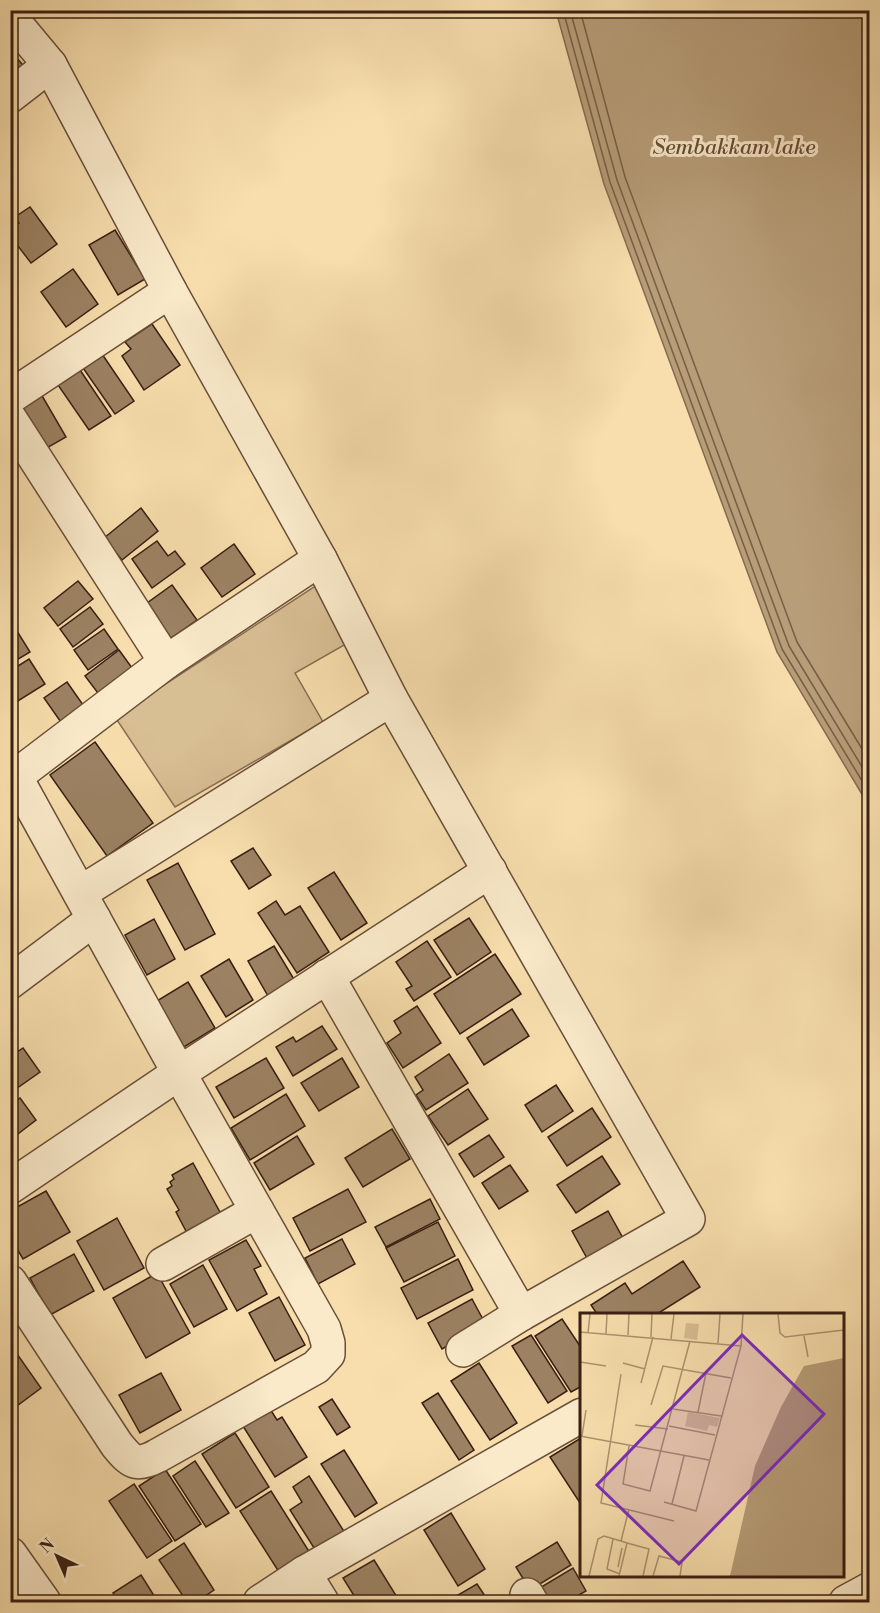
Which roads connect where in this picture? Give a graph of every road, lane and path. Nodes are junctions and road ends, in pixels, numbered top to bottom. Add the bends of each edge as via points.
1 (10, 17) edge
2 (51, 65) junction
3 (10, 96) edge
4 (170, 291) junction
5 (10, 397) edge
6 (10, 419) edge
7 (320, 559) junction
8 (166, 662) junction
9 (391, 699) junction
10 (13, 771) edge
11 (490, 872) junction
12 (87, 906) junction
13 (327, 976) junction
14 (10, 982) edge
15 (179, 1073) junction
16 (10, 1187) edge
17 (257, 1211) junction
18 (164, 1264) dead end
19 (10, 1282) edge
20 (521, 1314) junction
21 (463, 1350) dead end
22 (580, 1416) edge
23 (10, 1554) edge
24 (304, 1573) junction
25 (870, 1589) edge
26 (44, 1602) edge
27 (260, 1602) edge
28 (322, 1602) edge
29 (846, 1602) edge

1 - 2 street
2 - 3 street
2 - 4 street
4 - 5 street
4 - 7 street
6 - 8 street
7 - 8 street
7 - 9 street
8 - 10 street
9 - 11 street
9 - 12 street
10 - 12 street
11 - 13 street
11 - 20 street via 688,1219
12 - 14 street
12 - 15 street
13 - 15 street
13 - 20 street
15 - 16 street
15 - 17 street
17 - 18 street
17 - 19 street via 324,1329 327,1354 316,1367 145,1462 128,1458 117,1446
20 - 21 street
22 - 24 street
23 - 26 street
24 - 27 street
24 - 28 street
25 - 29 street

